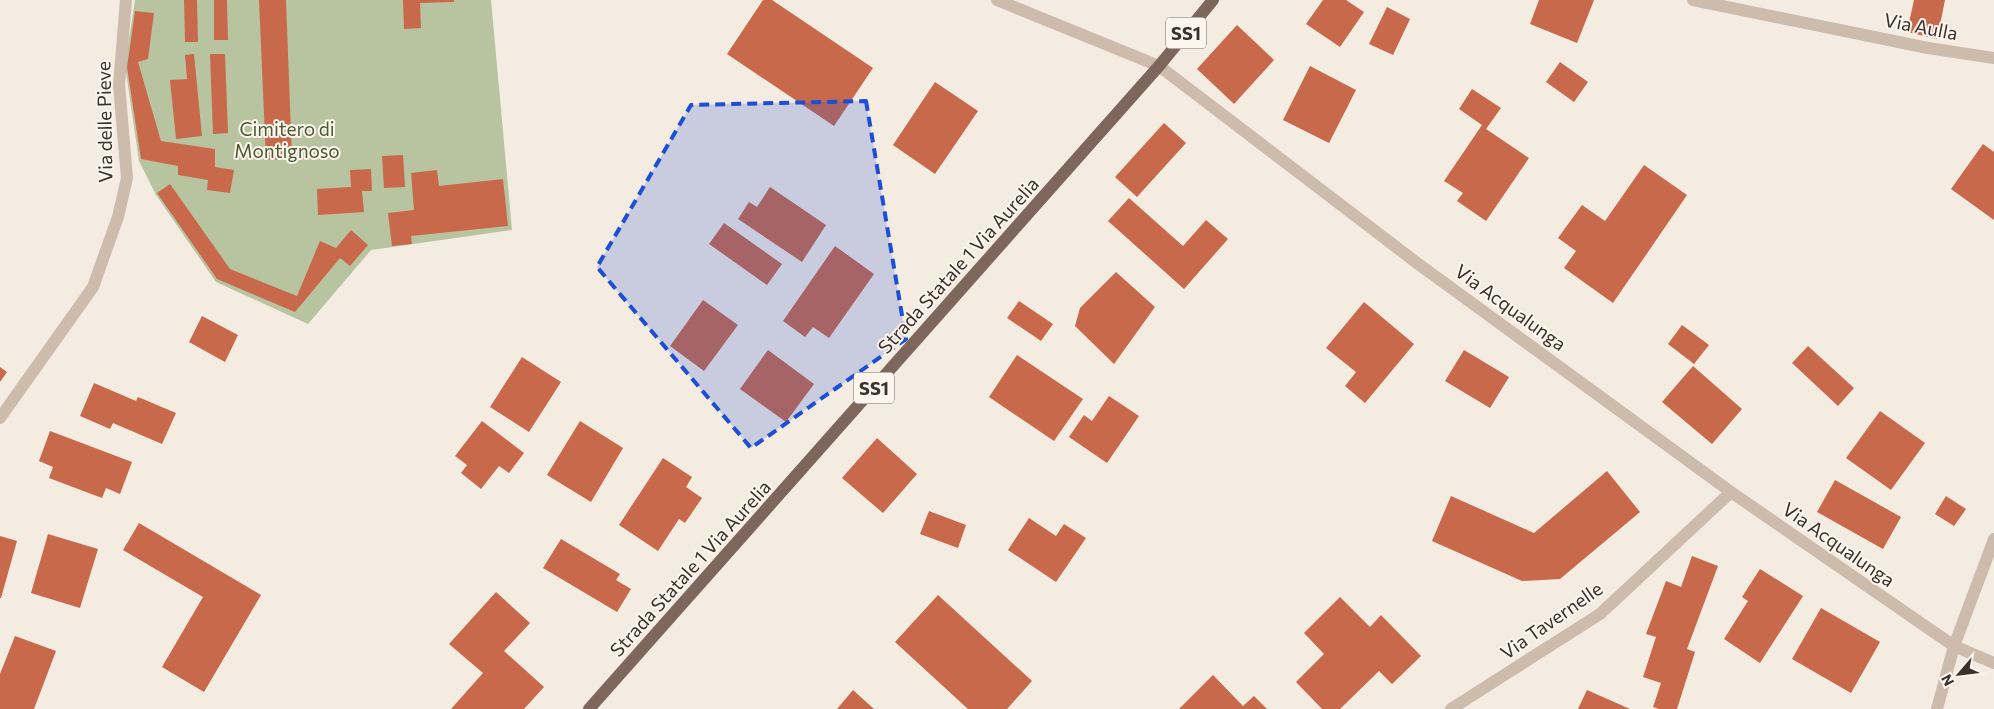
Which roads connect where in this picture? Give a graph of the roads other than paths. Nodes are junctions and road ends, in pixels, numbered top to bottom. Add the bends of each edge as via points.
1 (126, 0) edge
2 (997, 0) edge
3 (1213, 0) edge
4 (1693, 0) edge
5 (1994, 58) edge
6 (1159, 66) junction
7 (0, 418) edge
8 (1731, 492) junction
9 (1994, 539) edge
10 (1954, 646) junction
11 (1990, 662) edge
12 (589, 709) edge
13 (1451, 709) edge
14 (1937, 709) edge

1 - 7 street, Via delle Pieve via 119,85 128,178 118,217 93,287
2 - 6 street, Via Acqualunga
3 - 6 main road, Strada Statale 1 Via Aurelia / SS1
4 - 5 street, Via Aulla via 1928,48
6 - 8 street, Via Acqualunga via 1417,263
6 - 12 main road, Strada Statale 1 Via Aurelia / SS1
8 - 10 street, Via Acqualunga
8 - 13 street, Via Tavernelle via 1600,614
9 - 10 street
10 - 11 street, Via Acqualunga
10 - 14 street

